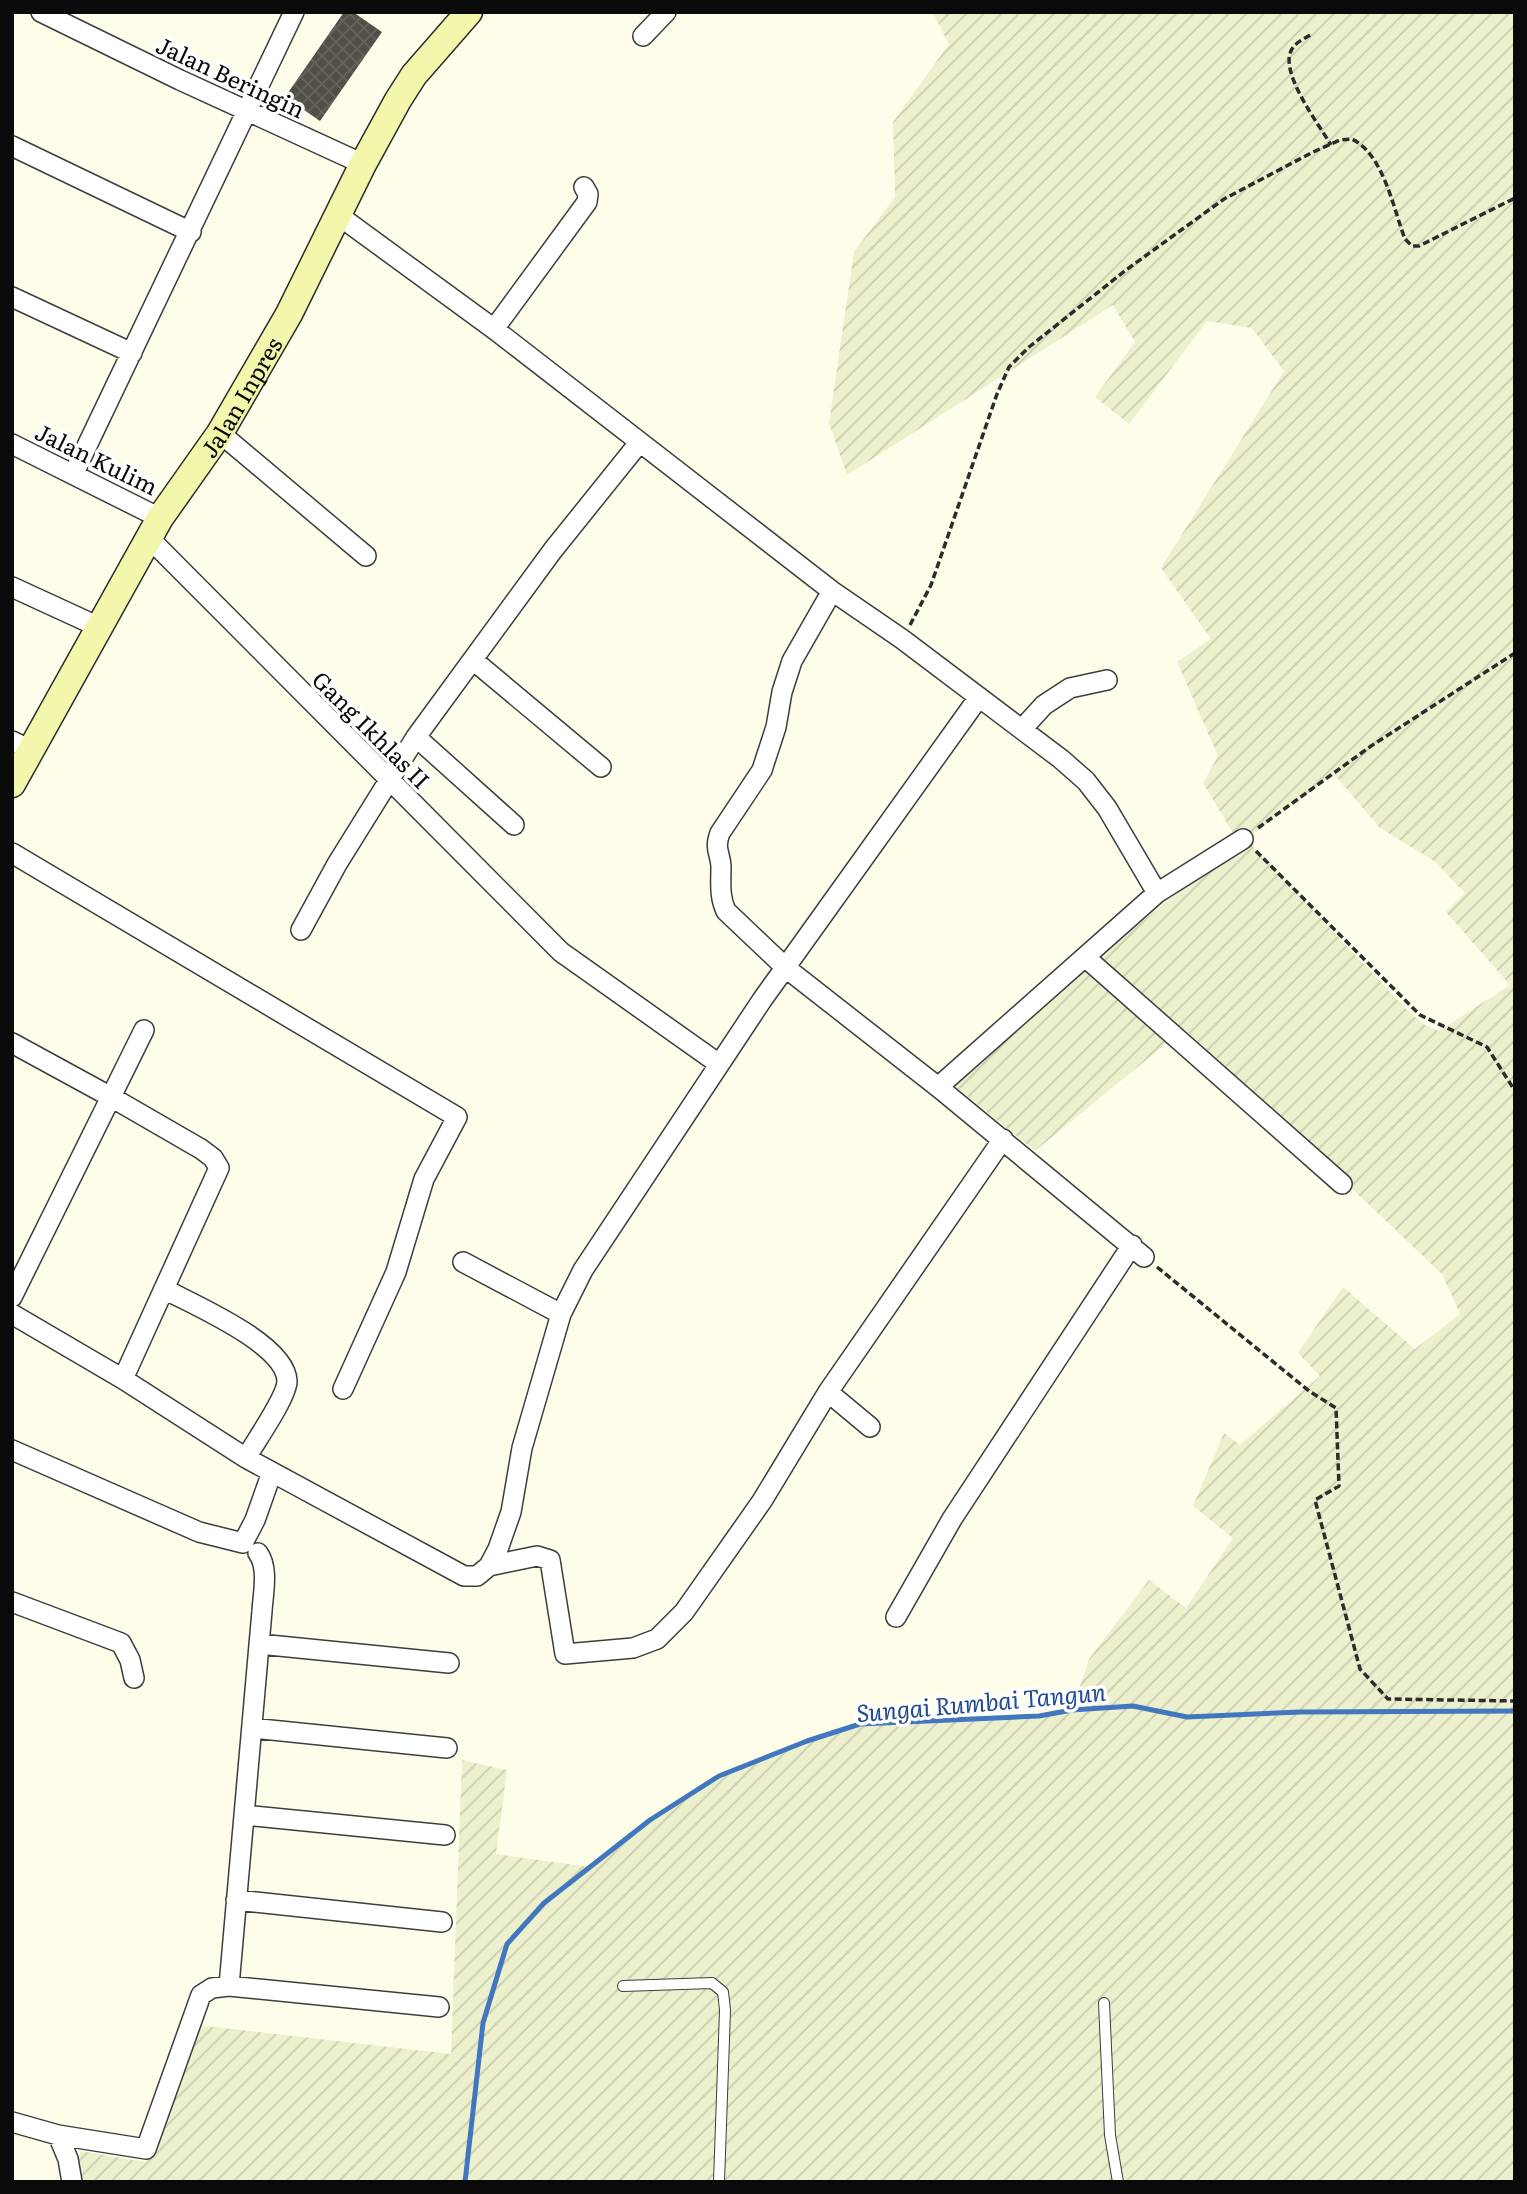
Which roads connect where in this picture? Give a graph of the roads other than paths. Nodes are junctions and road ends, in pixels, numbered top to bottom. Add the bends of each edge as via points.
1 (41, 12) edge
2 (294, 12) edge
3 (469, 12) edge
4 (666, 12) edge
5 (643, 36) dead end
6 (248, 112) junction
7 (12, 146) edge
8 (363, 164) junction
9 (584, 187) dead end
10 (338, 215) junction
11 (191, 232) junction
12 (12, 297) edge
13 (494, 329) junction
14 (132, 353) junction
15 (220, 433) junction
16 (639, 443) junction
17 (12, 444) edge
18 (74, 473) junction
19 (155, 528) junction
20 (366, 556) dead end
21 (12, 587) edge
22 (832, 591) junction
23 (99, 626) junction
24 (473, 660) junction
25 (1107, 680) dead end
26 (979, 697) junction
27 (1023, 729) junction
28 (416, 737) junction
29 (21, 746) edge
30 (601, 767) dead end
31 (389, 781) junction
32 (12, 784) edge
33 (514, 825) dead end
34 (1243, 839) road end
35 (12, 852) edge
36 (1157, 893) junction
37 (301, 930) dead end
38 (1085, 957) junction
39 (786, 968) junction
40 (144, 1030) dead end
41 (12, 1043) edge
42 (719, 1065) junction
43 (938, 1087) junction
44 (111, 1097) junction
45 (1003, 1139) junction
46 (1342, 1184) dead end
47 (463, 1262) dead end
48 (164, 1289) junction
49 (12, 1297) edge
50 (12, 1314) edge
51 (561, 1314) junction
52 (123, 1379) junction
53 (343, 1389) dead end
54 (828, 1392) junction
55 (870, 1427) dead end
56 (12, 1450) edge
57 (246, 1458) junction
58 (272, 1472) junction
59 (258, 1553) dead end
60 (489, 1566) junction
61 (12, 1602) edge
62 (896, 1617) dead end
63 (259, 1644) junction
64 (449, 1663) dead end
65 (134, 1678) dead end
66 (252, 1728) junction
67 (447, 1748) dead end
68 (244, 1815) junction
69 (445, 1835) dead end
70 (236, 1900) junction
71 (442, 1922) dead end
72 (229, 1986) junction
73 (622, 1986) dead end
74 (1104, 2003) dead end
75 (439, 2007) dead end
76 (12, 2122) edge
77 (58, 2135) junction
78 (72, 2182) edge
79 (719, 2182) edge
80 (1118, 2182) edge

1 - 6 street, Jalan Beringin
2 - 6 street
3 - 8 main road, Jalan Inpres via 414,75
4 - 5 street
6 - 8 street, Jalan Beringin
6 - 11 street
7 - 11 street
8 - 10 main road, Jalan Inpres
9 - 13 street via 587,202
10 - 13 street
10 - 15 main road, Jalan Inpres via 289,314
11 - 14 street
12 - 14 street
13 - 16 street
14 - 18 street
15 - 19 main road, Jalan Inpres
15 - 20 street
16 - 22 street
16 - 24 street
17 - 18 street, Jalan Kulim
18 - 19 street, Jalan Kulim
19 - 23 main road, Jalan Inpres
19 - 31 street, Gang Ikhlas II
21 - 23 street
22 - 26 street
22 - 39 street via 792,661 762,770 716,842 726,911
23 - 29 main road, Jalan Inpres
24 - 28 street
24 - 30 street
25 - 27 street via 1070,688 1044,705
26 - 27 street
26 - 39 street
27 - 36 street via 1086,781
28 - 31 street
28 - 33 street
29 - 32 main road, Jalan Inpres
31 - 37 street
31 - 42 street, Gang Ikhlas II via 568,957
34 - 36 street
35 - 53 street via 457,1116 424,1179 396,1272
36 - 38 street
38 - 43 street
38 - 46 street
39 - 42 street
39 - 43 street
40 - 44 street
41 - 44 street
42 - 51 street via 583,1270
43 - 45 street
44 - 48 street via 201,1149 219,1168
44 - 49 street
45 - 54 street
45 - 62 street via 1138,1251 959,1509
47 - 51 street
48 - 52 street
48 - 57 street via 257,1339 281,1362 285,1389
50 - 52 street
51 - 60 street via 522,1448 511,1512
52 - 57 street
54 - 55 street
54 - 60 street via 762,1501 684,1612 657,1639 633,1648 565,1654 551,1560 537,1556
56 - 58 street via 199,1532 243,1543
57 - 58 street
58 - 60 street via 464,1576 477,1576
59 - 63 street via 264,1572
61 - 65 street via 121,1643
63 - 64 street
63 - 66 street
66 - 67 street
66 - 68 street
68 - 69 street
68 - 70 street
70 - 71 street
70 - 72 street
72 - 75 street
72 - 77 street via 201,1995 146,2149
73 - 79 lane via 712,1983 723,1992
74 - 80 lane via 1110,2135
76 - 77 street
77 - 78 street

